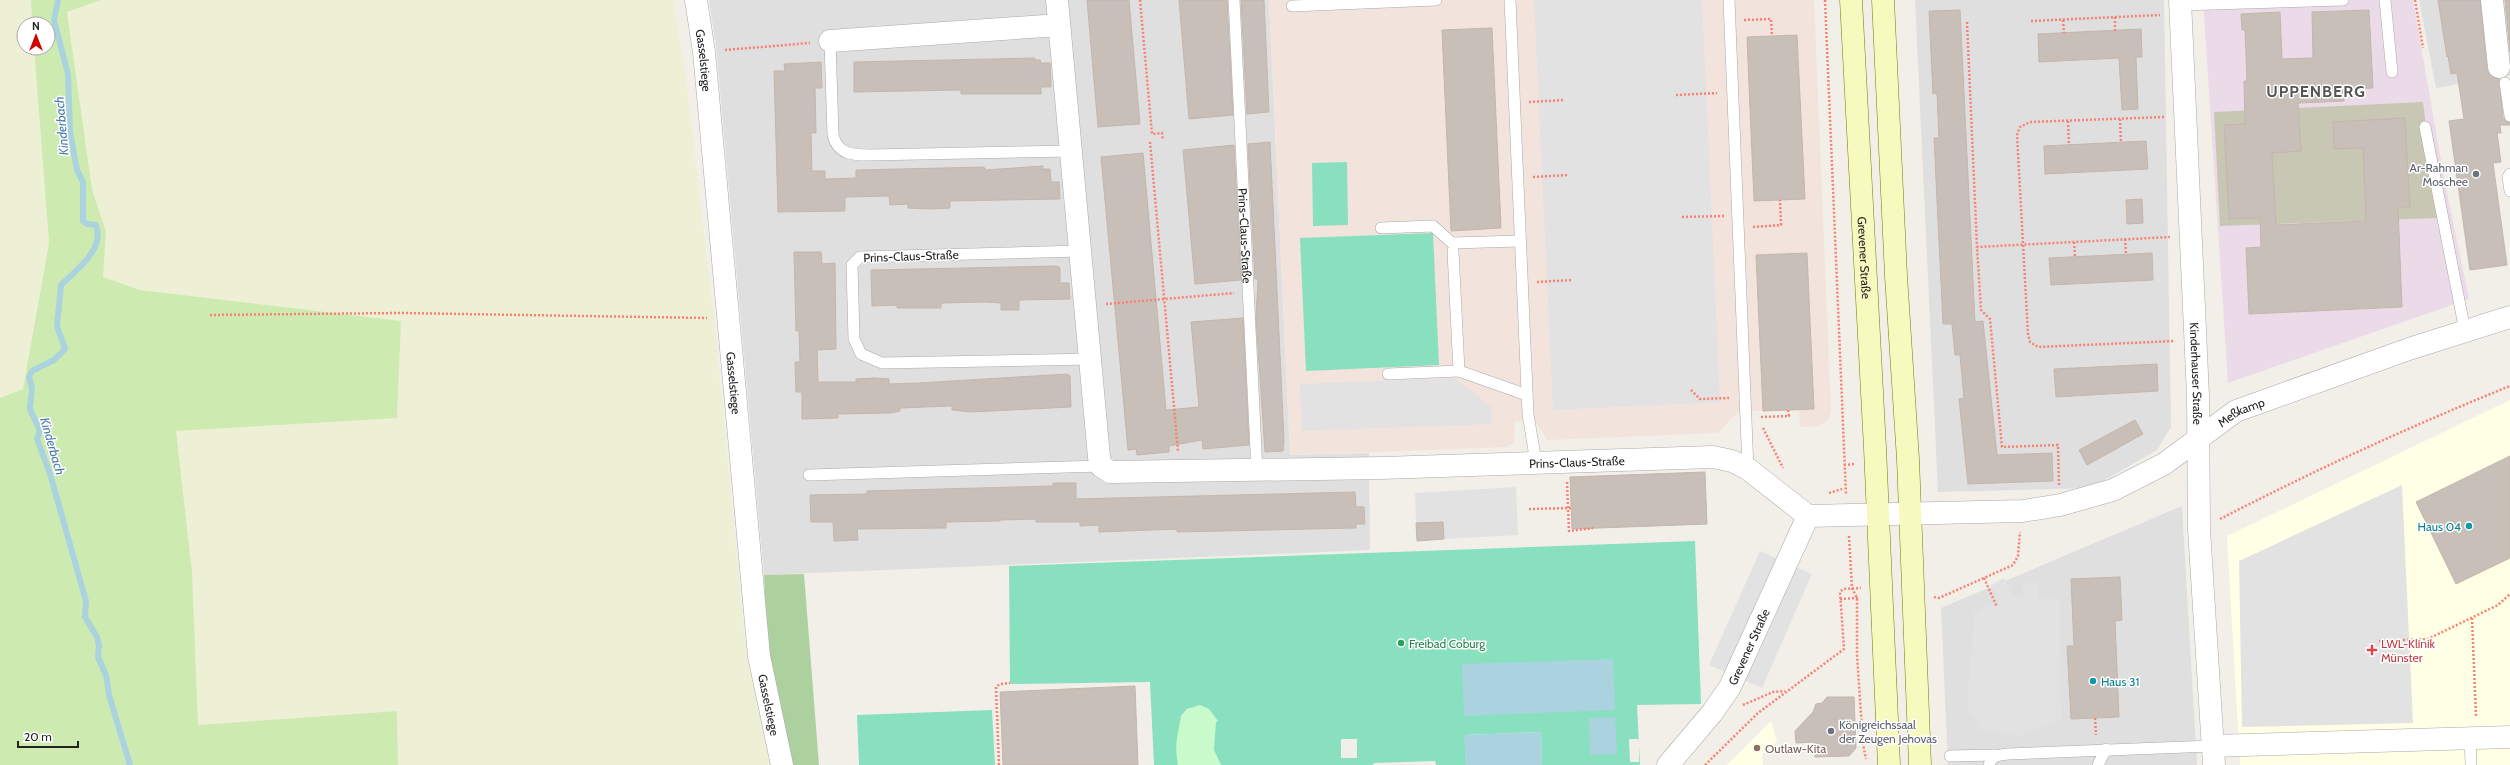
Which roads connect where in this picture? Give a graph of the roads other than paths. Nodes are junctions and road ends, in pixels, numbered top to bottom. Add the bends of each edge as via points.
1 (696, 0) edge
2 (1057, 0) edge
3 (1234, 0) edge
4 (1436, 0) edge
5 (1510, 0) edge
6 (1729, 0) edge
7 (1851, 0) edge
8 (1883, 0) edge
9 (2343, 0) edge
10 (2385, 0) edge
11 (2492, 0) edge
12 (1292, 6) dead end
13 (2180, 6) edge
14 (1059, 25) junction
15 (830, 41) joint
16 (2392, 72) dead end
17 (2502, 75) joint
18 (2510, 116) edge
19 (2425, 127) dead end
20 (1071, 151) junction
21 (2510, 174) edge
22 (2510, 191) edge
23 (1388, 230) dead end
24 (1520, 241) junction
25 (1080, 251) junction
26 (1453, 251) dead end
27 (2510, 317) edge
28 (2465, 331) junction
29 (1090, 359) junction
30 (1459, 371) junction
31 (1388, 374) dead end
32 (1527, 396) junction
33 (2197, 439) junction
34 (1536, 463) junction
35 (1101, 466) junction
36 (1748, 469) junction
37 (1257, 471) junction
38 (809, 474) dead end
39 (1910, 514) junction
40 (1878, 515) junction
41 (1808, 516) junction
42 (2473, 731) junction
43 (2510, 737) edge
44 (2106, 749) junction
45 (1997, 755) junction
46 (1950, 756) dead end
47 (2213, 756) edge
48 (782, 765) edge
49 (1668, 765) edge
50 (1889, 765) edge
51 (1920, 765) edge
52 (1989, 765) edge
53 (2098, 765) edge
54 (2471, 765) edge

1 - 48 street, Gasselstiege via 704,52 730,319 759,656
2 - 14 street
3 - 37 lane, Prins-Claus-Straße
4 - 12 lane
5 - 24 lane
6 - 36 lane
7 - 40 main road, Grevener Straße
8 - 39 main road
9 - 13 lane
10 - 16 lane
11 - 17 street
13 - 33 street, Kinderhauser Straße via 2196,340
14 - 15 street
14 - 20 street
15 - 20 lane via 833,135 836,146 846,153 870,155
17 - 18 lane
19 - 28 lane
20 - 25 street
21 - 22 lane
23 - 24 lane via 1433,226 1452,243
24 - 32 lane
25 - 29 street
25 - 29 lane, Prins-Claus-Straße via 860,257 852,265 854,339 861,354 882,363
26 - 30 lane
27 - 28 street, Meßkamp
28 - 33 street, Meßkamp via 2236,411
29 - 35 street
30 - 31 lane via 1417,370
30 - 32 lane
32 - 34 lane via 1528,420
33 - 39 street, Meßkamp via 2164,464 2130,482 2090,498 2023,511
33 - 47 street, Kinderhauser Straße
34 - 36 street, Prins-Claus-Straße via 1713,457 1732,461
34 - 37 street, Prins-Claus-Straße
35 - 37 street, Prins-Claus-Straße via 1110,472 1122,474
35 - 38 lane, Prins-Claus-Straße
36 - 41 street, Prins-Claus-Straße
39 - 40 street
39 - 51 main road
40 - 41 street
40 - 50 main road, Grevener Straße
41 - 49 street, Grevener Straße via 1733,682 1712,713
42 - 43 street
42 - 47 street
42 - 54 lane
44 - 45 lane
44 - 47 lane
44 - 53 lane
45 - 46 lane
45 - 52 lane

